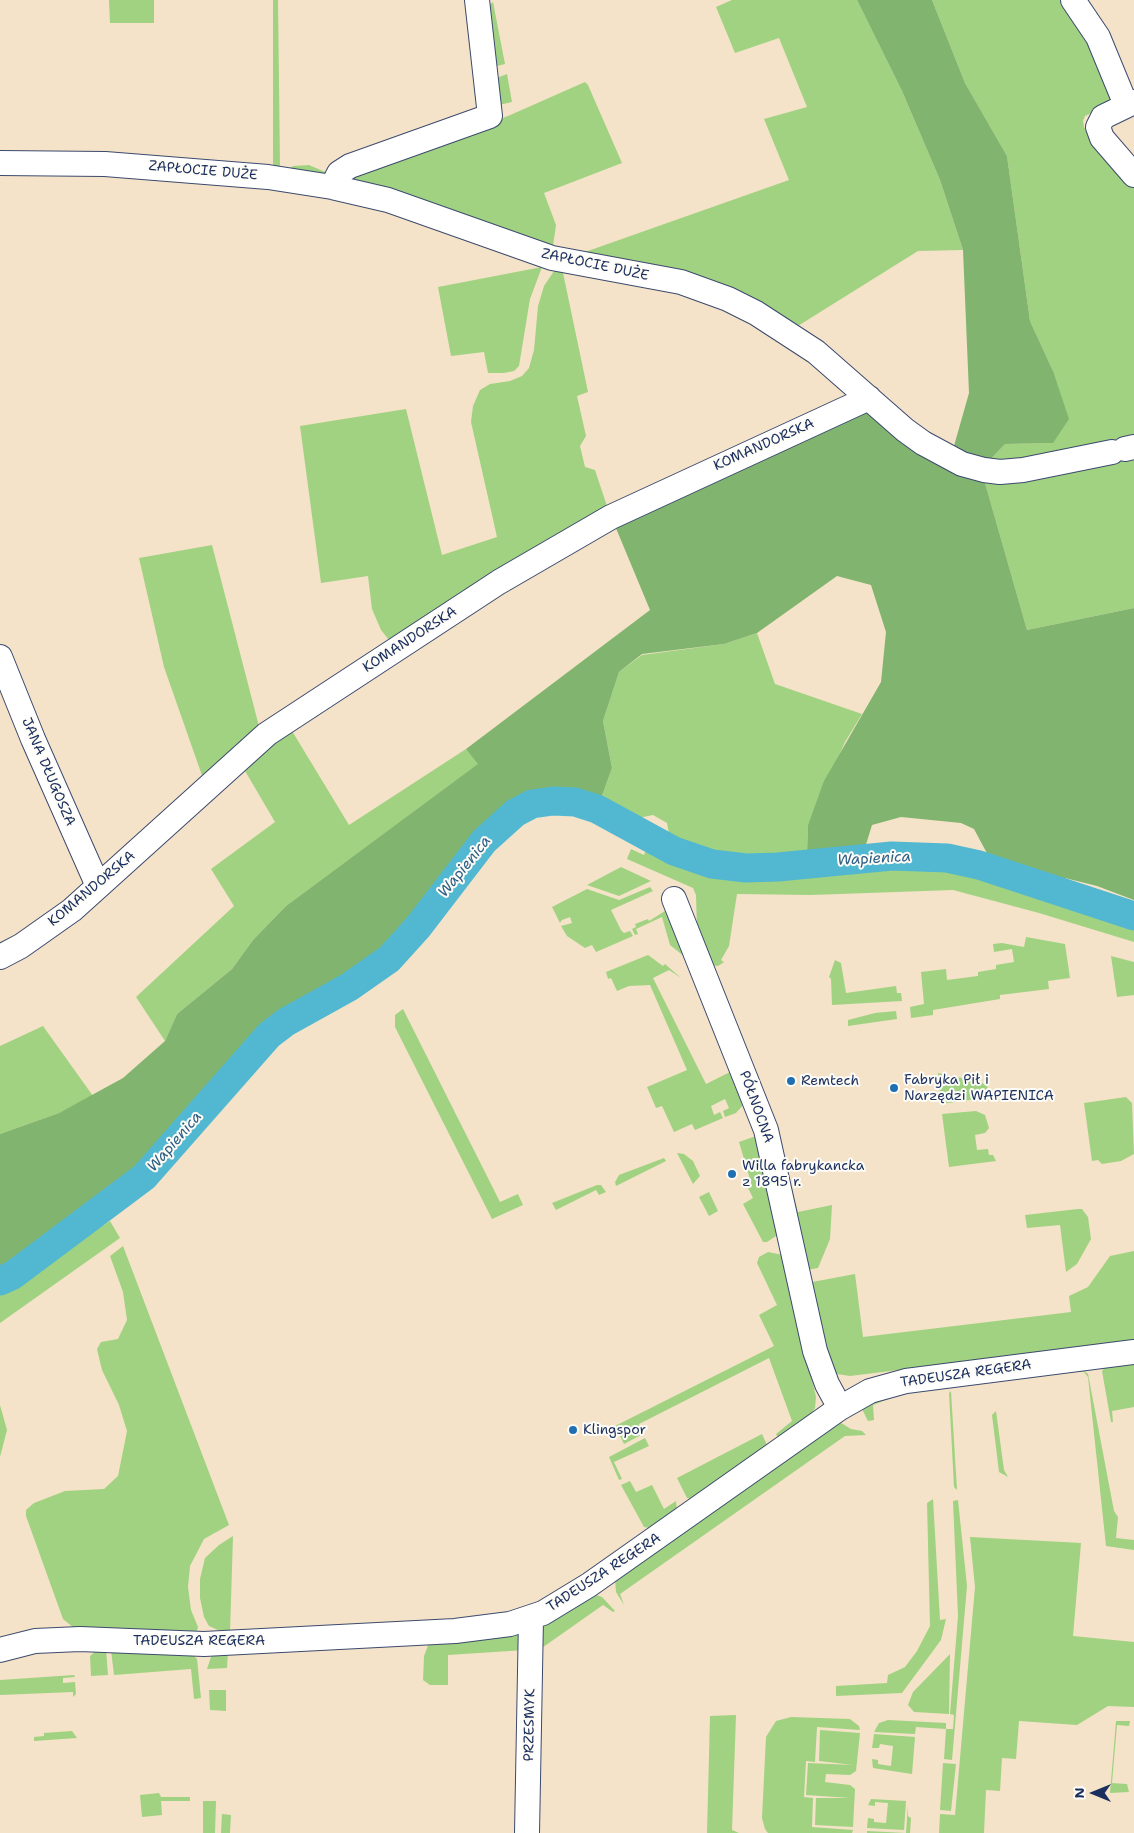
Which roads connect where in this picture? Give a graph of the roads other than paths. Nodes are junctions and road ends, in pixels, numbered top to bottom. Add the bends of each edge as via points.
1 (477, 0) edge
2 (1073, 0) edge
3 (1130, 103) edge
4 (0, 163) edge
5 (1134, 175) edge
6 (332, 187) junction
7 (870, 398) junction
8 (1124, 450) edge
9 (0, 657) edge
10 (98, 886) junction
11 (674, 899) dead end
12 (0, 957) edge
13 (1134, 1352) edge
14 (840, 1408) junction
15 (531, 1618) junction
16 (0, 1650) edge
17 (527, 1833) edge

1 - 6 street via 490,116 350,166 339,173
2 - 3 street via 1098,37
3 - 5 street via 1103,117 1098,127 1102,138
4 - 6 street, ZAPŁOCIE DUŻE via 142,166 284,179
6 - 7 street, ZAPŁOCIE DUŻE via 388,200 552,258 645,275 710,292 756,313 790,334
7 - 8 street, ZAPŁOCIE DUŻE via 923,443 962,464 984,470 1023,470
7 - 10 street, KOMANDORSKA via 611,517 499,582 274,730
9 - 10 street, JANA DŁUGOSZA
10 - 12 street, KOMANDORSKA via 64,915
11 - 14 street, PÓŁNOCNA via 766,1130 815,1351
13 - 14 street, TADEUSZA REGERA via 906,1381 870,1391
14 - 15 street, TADEUSZA REGERA via 589,1585
15 - 16 street, TADEUSZA REGERA via 454,1631 204,1644 35,1640
15 - 17 street, PRZESMYK

